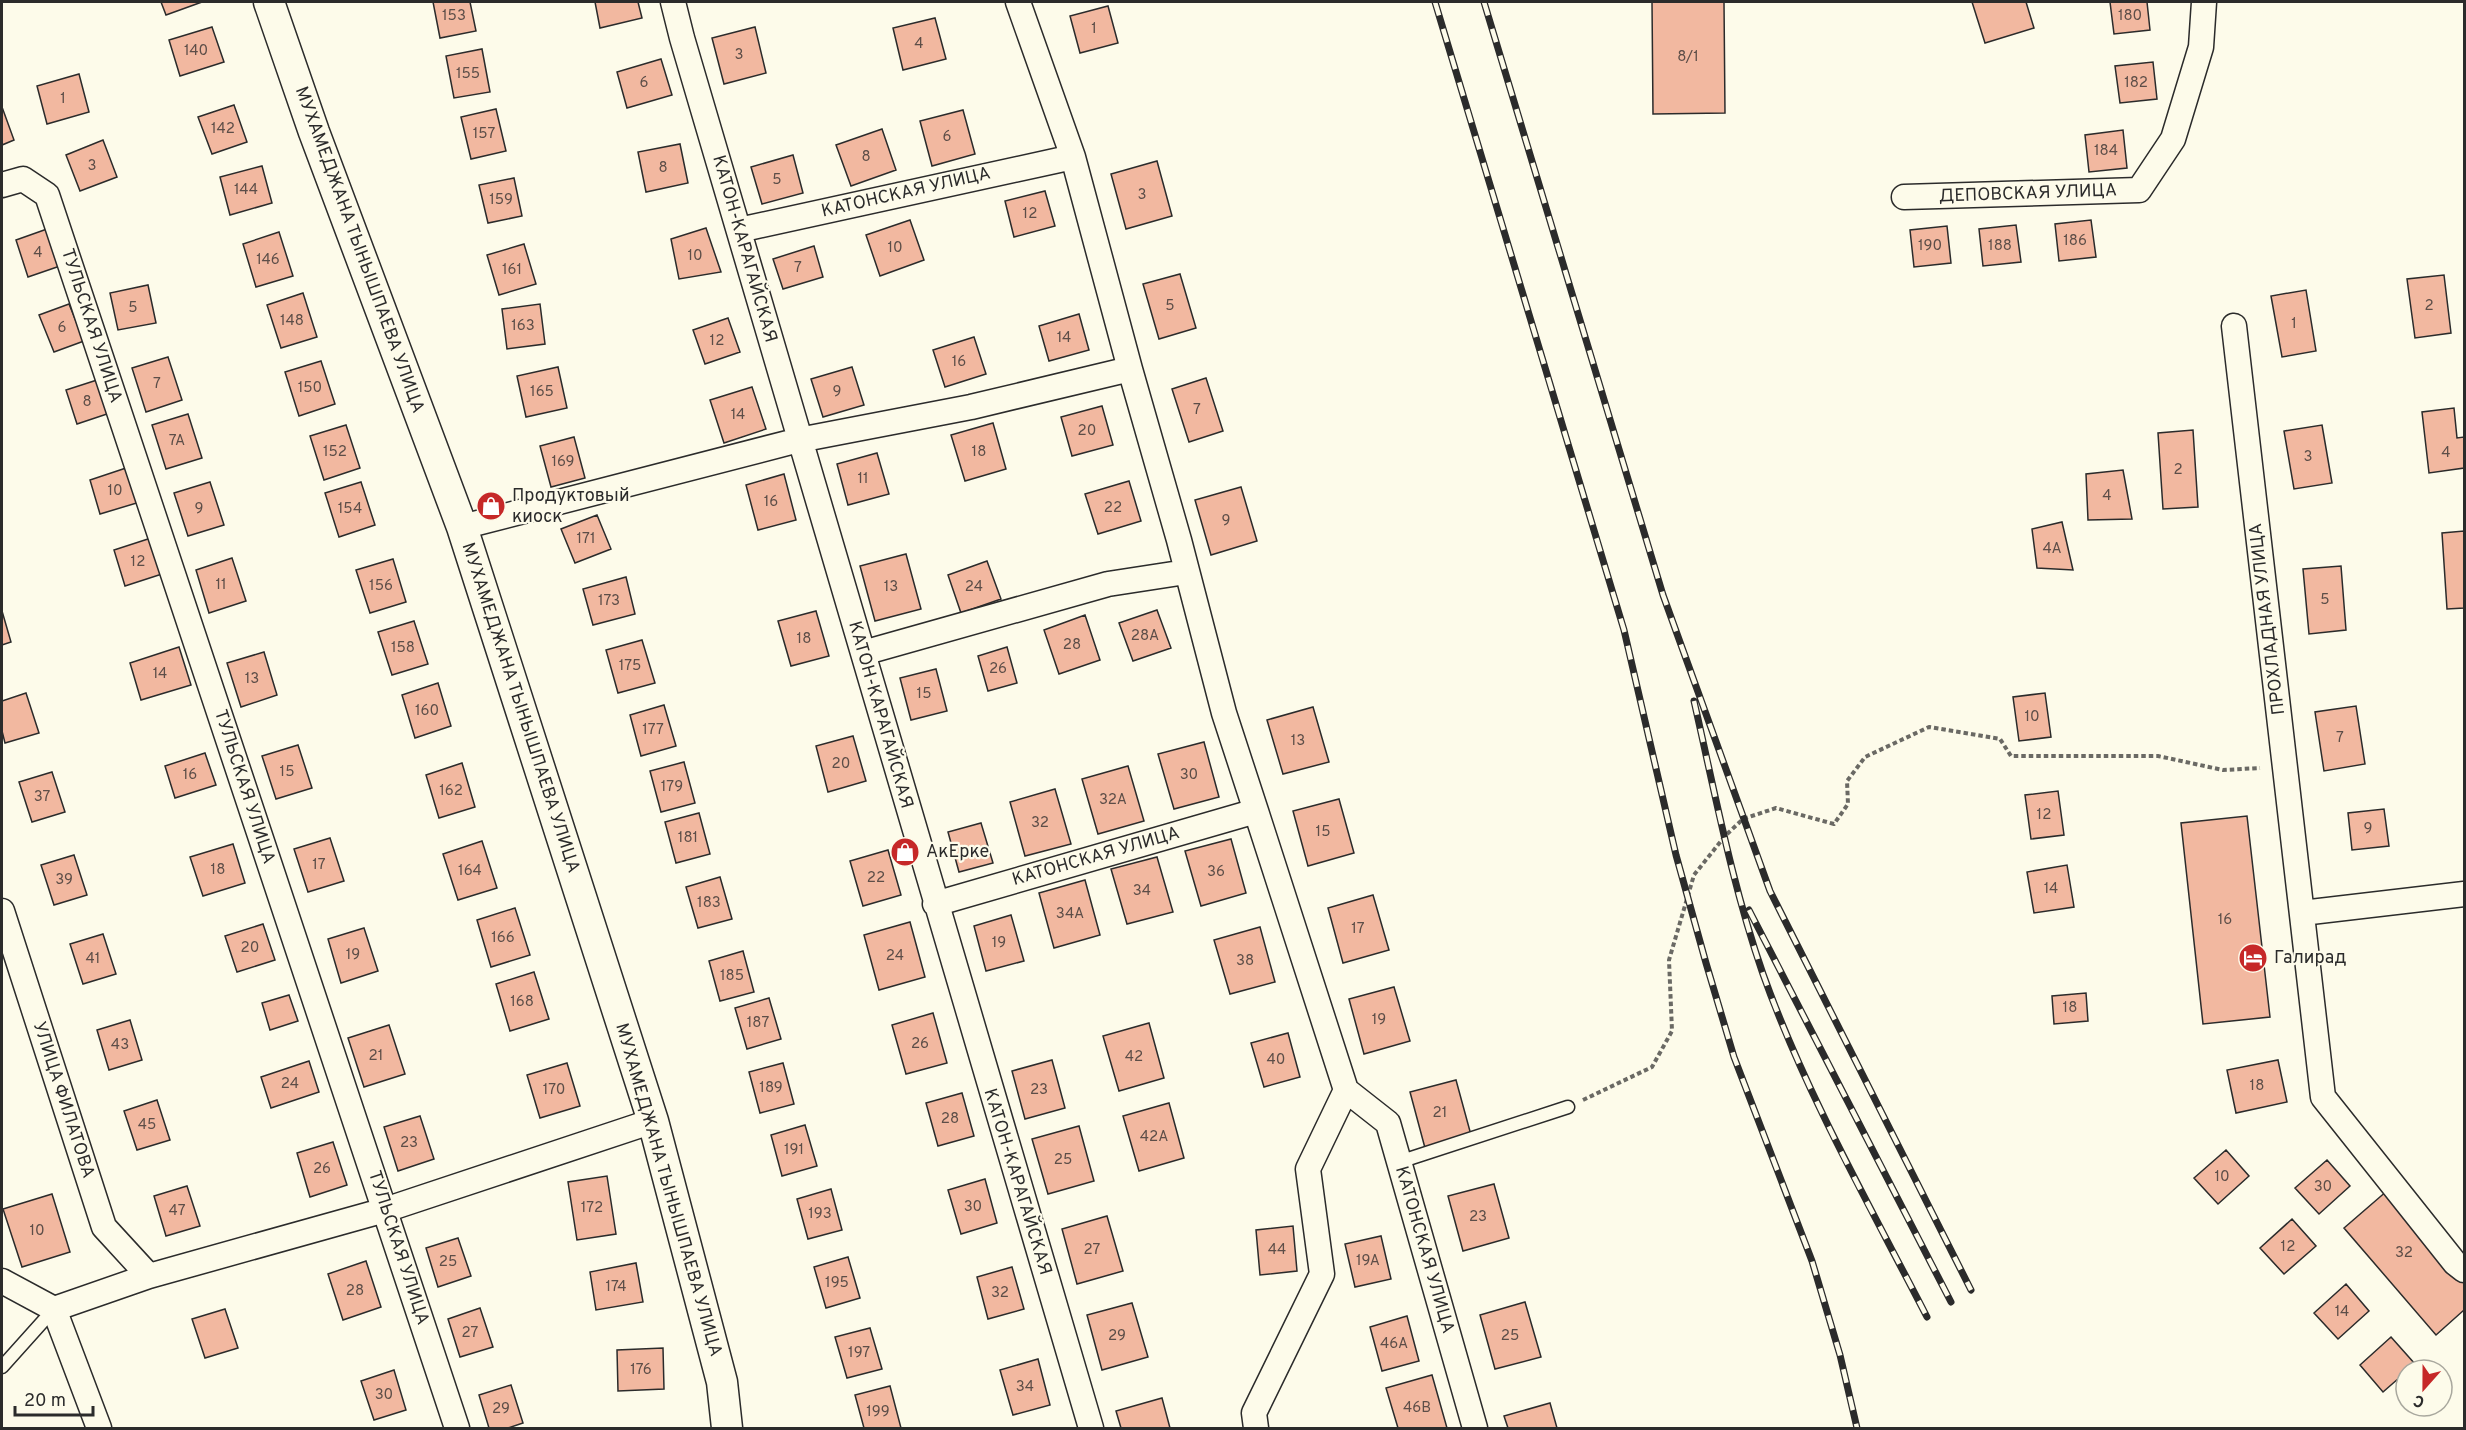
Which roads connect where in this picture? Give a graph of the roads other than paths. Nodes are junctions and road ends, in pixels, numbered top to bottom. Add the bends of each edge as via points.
1 (269, 2) edge
2 (674, 2) edge
3 (1018, 2) edge
4 (2204, 2) edge
5 (1073, 157) junction
6 (2, 186) edge
7 (1904, 197) dead end
8 (739, 230) junction
9 (2234, 326) dead end
10 (1130, 369) junction
11 (799, 440) junction
12 (462, 527) junction
13 (1186, 572) junction
14 (863, 653) junction
15 (1256, 811) junction
16 (2464, 894) edge
17 (935, 904) junction
18 (2, 910) edge
19 (2302, 913) junction
20 (1346, 1090) junction
21 (1568, 1107) road end
22 (653, 1121) junction
23 (1399, 1162) junction
24 (385, 1210) junction
25 (2464, 1270) edge
26 (149, 1275) junction
27 (2, 1281) edge
28 (54, 1309) junction
29 (2, 1367) edge
30 (99, 1428) edge
31 (457, 1428) edge
32 (727, 1428) edge
33 (1091, 1428) edge
34 (1256, 1428) edge
35 (1475, 1428) edge

1 - 12 street, МУХАМЕДЖАНА ТЫНЫШПАЕВА УЛИЦА
2 - 8 street, КАТОН-КАРАГАЙСКАЯ
3 - 5 street
4 - 7 street, ДЕПОВСКАЯ УЛИЦА via 2201,47 2173,139 2139,190
5 - 8 street, КАТОНСКАЯ УЛИЦА
5 - 10 street
6 - 24 street, ТУЛЬСКАЯ УЛИЦА via 23,179 47,195
8 - 11 street, КАТОН-КАРАГАЙСКАЯ
9 - 19 street, ПРОХЛАДНАЯ УЛИЦА
10 - 11 street via 971,407
10 - 13 street
11 - 12 street
11 - 14 street, КАТОН-КАРАГАЙСКАЯ
12 - 22 street, МУХАМЕДЖАНА ТЫНЫШПАЕВА УЛИЦА
13 - 14 street via 1108,584
13 - 15 street via 1224,713
14 - 17 street, КАТОН-КАРАГАЙСКАЯ
15 - 17 street, КАТОНСКАЯ УЛИЦА
15 - 20 street
16 - 19 street
17 - 33 street, КАТОН-КАРАГАЙСКАЯ
18 - 26 street, УЛИЦА ФИЛАТОВА via 104,1227
19 - 25 street, ПРОХЛАДНАЯ УЛИЦА via 2323,1097
20 - 23 street, КАТОНСКАЯ УЛИЦА via 1388,1123
20 - 34 street via 1308,1169 1322,1274 1254,1413
21 - 23 lane
22 - 24 street
22 - 32 street, МУХАМЕДЖАНА ТЫНЫШПАЕВА УЛИЦА via 723,1382
23 - 35 street, КАТОНСКАЯ УЛИЦА
24 - 26 street
24 - 31 street, ТУЛЬСКАЯ УЛИЦА
26 - 28 street
27 - 28 street
28 - 29 lane
28 - 30 street

